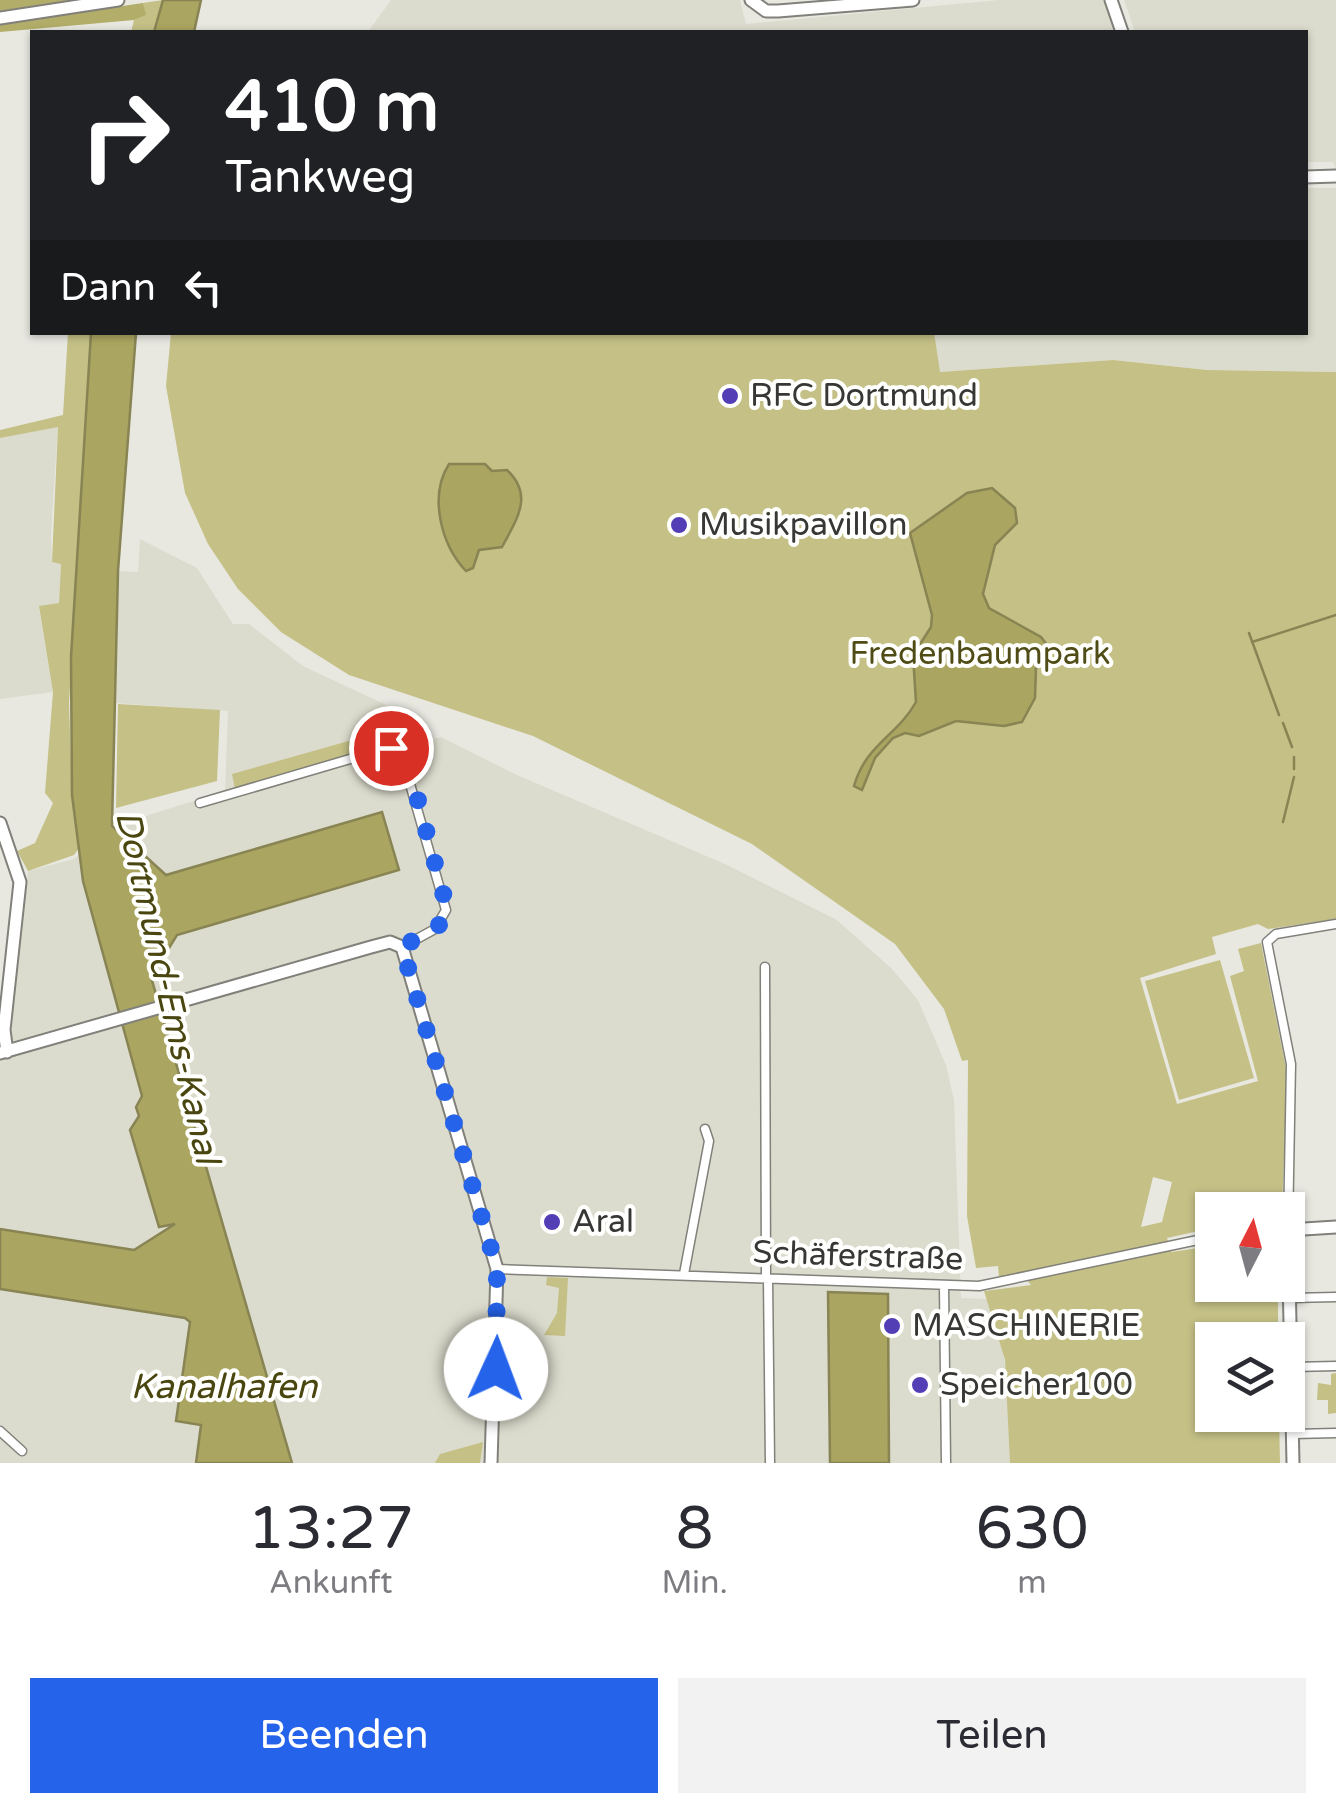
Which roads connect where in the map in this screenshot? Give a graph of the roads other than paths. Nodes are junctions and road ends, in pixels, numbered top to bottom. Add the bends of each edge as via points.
1 (118, 0) edge
2 (751, 0) edge
3 (913, 0) edge
4 (1111, 0) edge
5 (0, 18) edge
6 (1121, 30) edge
7 (1336, 176) edge
8 (1308, 177) edge
9 (200, 803) dead end
10 (0, 824) edge
11 (1336, 924) edge
12 (402, 947) junction
13 (765, 966) dead end
14 (3, 1053) edge
15 (705, 1130) dead end
16 (1289, 1192) edge
17 (1336, 1226) edge
18 (1305, 1229) edge
19 (1195, 1241) edge
20 (497, 1269) junction
21 (684, 1274) junction
22 (767, 1278) junction
23 (944, 1286) junction
24 (1336, 1296) edge
25 (1305, 1297) edge
26 (1336, 1366) edge
27 (1305, 1367) edge
28 (0, 1431) edge
29 (1336, 1433) edge
30 (1293, 1434) joint
31 (22, 1451) dead end
32 (491, 1463) edge
33 (770, 1463) edge
34 (946, 1463) edge
35 (1293, 1463) edge

1 - 5 main road
2 - 3 main road via 778,11
4 - 6 main road
7 - 8 main road
9 - 12 street via 400,748 446,910 435,929
10 - 14 main road via 20,882
11 - 16 street via 1268,937 1291,1064
12 - 14 main road via 371,947
12 - 20 main road
13 - 22 street
15 - 21 street via 709,1141
17 - 18 main road
19 - 23 street, Schäferstraße via 1027,1279
20 - 21 street, Schäferstraße
20 - 32 main road
21 - 22 street, Schäferstraße
22 - 23 street, Schäferstraße
22 - 33 street
23 - 34 street
24 - 25 street
26 - 27 street
28 - 31 street
29 - 30 street
30 - 35 main road

